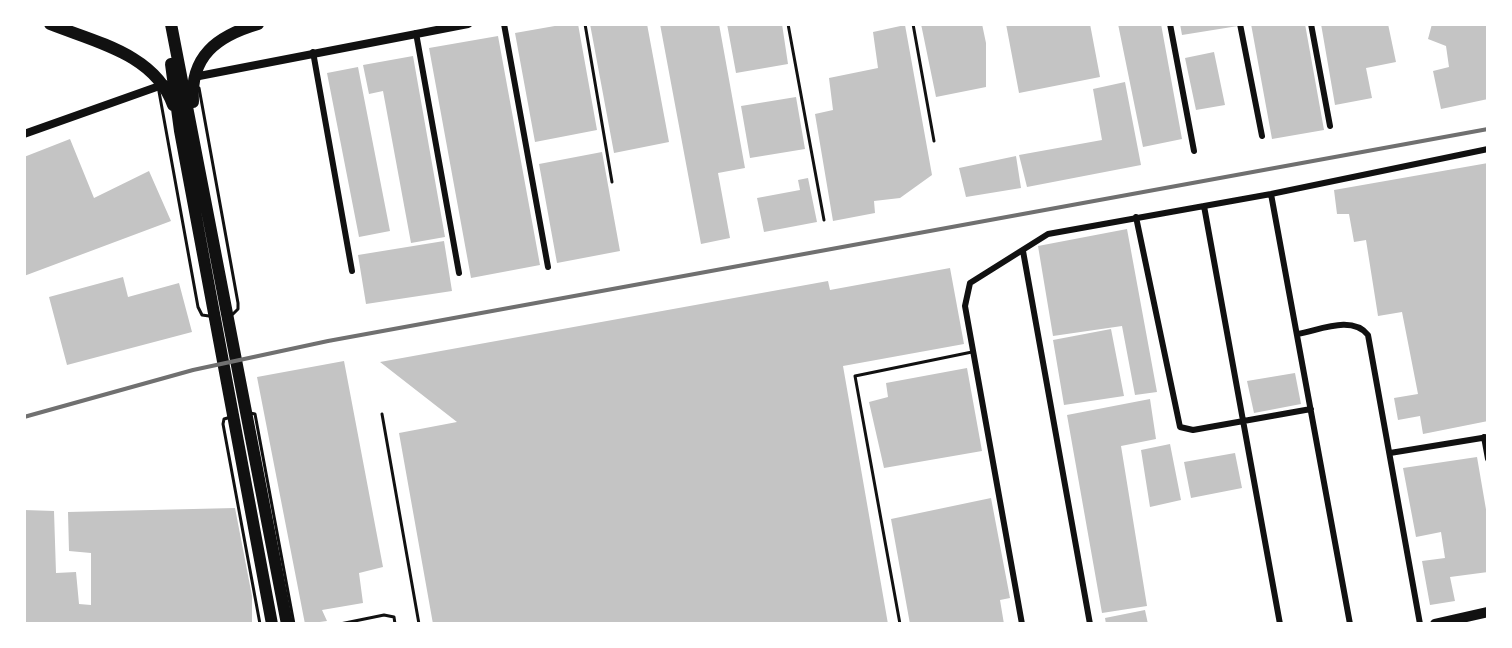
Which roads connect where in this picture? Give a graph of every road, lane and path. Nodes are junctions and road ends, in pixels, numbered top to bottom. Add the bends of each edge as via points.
1 (50, 24) edge
2 (164, 24) edge
3 (171, 24) edge
4 (258, 24) edge
5 (468, 24) edge
6 (504, 24) edge
7 (585, 24) edge
8 (788, 24) edge
9 (913, 24) edge
10 (1170, 24) edge
11 (1240, 24) edge
12 (1311, 24) edge
13 (416, 33) junction
14 (313, 52) junction
15 (197, 76) junction
16 (158, 86) junction
17 (1330, 126) dead end
18 (180, 131) junction
19 (24, 134) edge
20 (1262, 136) dead end
21 (934, 141) dead end
22 (1488, 149) edge
23 (1194, 151) dead end
24 (201, 169) junction
25 (612, 182) dead end
26 (1271, 194) junction
27 (1204, 206) junction
28 (1136, 217) junction
29 (824, 220) dead end
30 (1023, 251) junction
31 (548, 267) dead end
32 (352, 271) dead end
33 (459, 273) dead end
34 (1298, 334) junction
35 (973, 351) junction
36 (1311, 409) junction
37 (382, 414) dead end
38 (1241, 422) junction
39 (1486, 437) edge
40 (1390, 453) junction
41 (1488, 459) edge
42 (1488, 612) edge
43 (260, 624) edge
44 (272, 624) edge
45 (287, 624) edge
46 (294, 624) edge
47 (340, 624) edge
48 (395, 624) edge
49 (419, 624) edge
50 (900, 624) edge
51 (1022, 624) edge
52 (1090, 624) edge
53 (1280, 624) edge
54 (1350, 624) edge
55 (1420, 624) edge
56 (1435, 624) edge

1 - 18 highway via 132,58 164,86
2 - 18 highway
3 - 24 highway
4 - 24 highway via 228,34 205,52 194,76
5 - 13 street
6 - 31 street
7 - 25 lane
8 - 29 lane
9 - 21 lane
10 - 23 street
11 - 20 street
12 - 17 street
13 - 14 street
13 - 33 street
14 - 15 street
14 - 32 street
15 - 16 street
15 - 16 lane via 238,303 234,314 205,316 198,307
16 - 19 street
18 - 44 highway
22 - 26 street
24 - 45 highway
26 - 27 street
26 - 34 street
27 - 28 street
27 - 38 street
28 - 30 street via 1048,234
28 - 38 street via 1177,423 1188,430
30 - 35 street via 970,283 965,306
30 - 52 street
34 - 36 street
34 - 40 street via 1350,325 1366,331
35 - 50 lane via 855,376
35 - 51 street
36 - 38 street
36 - 54 street
37 - 49 lane
38 - 53 street
39 - 40 street
39 - 41 street
40 - 55 street
42 - 56 main road
43 - 46 lane via 223,424 226,417 253,413
47 - 48 lane via 384,615 394,617

